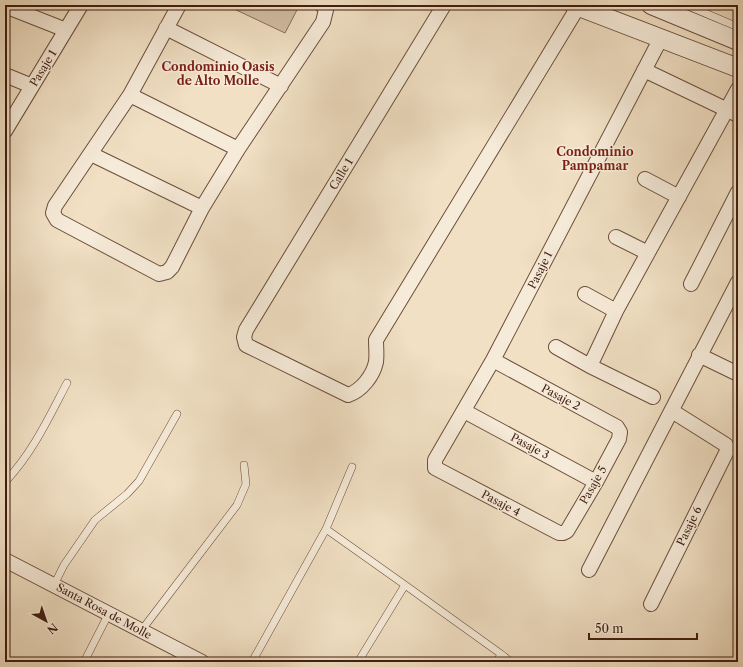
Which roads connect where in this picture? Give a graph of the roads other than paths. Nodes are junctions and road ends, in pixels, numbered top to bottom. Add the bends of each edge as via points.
1 (81, 5) edge
2 (179, 5) edge
3 (322, 5) edge
4 (444, 5) edge
5 (651, 5) edge
6 (686, 5) edge
7 (5, 6) edge
8 (576, 6) edge
9 (738, 27) edge
10 (166, 28) junction
11 (66, 30) junction
12 (661, 38) junction
13 (738, 41) edge
14 (738, 68) edge
15 (644, 70) junction
16 (5, 75) edge
17 (32, 86) junction
18 (281, 86) junction
19 (738, 89) edge
20 (130, 95) junction
21 (732, 112) edge
22 (5, 131) edge
23 (238, 149) junction
24 (91, 154) junction
25 (645, 179) dead end
26 (738, 192) edge
27 (679, 197) junction
28 (202, 208) junction
29 (616, 237) dead end
30 (648, 254) junction
31 (691, 284) dead end
32 (736, 290) edge
33 (585, 294) dead end
34 (616, 311) junction
35 (556, 347) dead end
36 (699, 355) junction
37 (493, 360) junction
38 (590, 366) junction
39 (736, 373) dead end
40 (67, 383) dead end
41 (653, 397) dead end
42 (464, 411) junction
43 (672, 411) junction
44 (177, 414) dead end
45 (619, 439) joint
46 (244, 465) dead end
47 (352, 467) dead end
48 (435, 468) joint
49 (5, 482) edge
50 (596, 482) junction
51 (326, 529) junction
52 (567, 531) joint
53 (5, 560) edge
54 (589, 570) dead end
55 (404, 584) junction
56 (54, 585) junction
57 (651, 604) dead end
58 (109, 613) junction
59 (141, 631) junction
60 (501, 654) junction
61 (84, 662) edge
62 (202, 662) edge
63 (252, 662) edge
64 (358, 662) edge
65 (497, 662) edge
66 (511, 662) edge

1 - 11 street, Pasaje 1
2 - 10 street
3 - 18 street via 326,10 323,22
4 - 8 street, Calle 1 via 246,330 244,338 246,345 348,395 360,390 376,362 376,340
5 - 13 street
6 - 9 lane
7 - 11 street
8 - 12 street
10 - 18 street
10 - 20 street
11 - 17 street, Pasaje 1
12 - 14 street
12 - 15 street, Pasaje 1
15 - 21 street
15 - 37 street, Pasaje 1
16 - 17 street
17 - 22 street, Pasaje 1
18 - 23 street
19 - 21 street
20 - 23 street
20 - 24 street
21 - 27 street
23 - 28 street
24 - 28 street
24 - 28 street via 55,206 53,213 57,220 159,274 167,272 172,267
25 - 27 street
26 - 31 street
27 - 30 street
29 - 30 street
30 - 34 street
32 - 36 street
33 - 34 street
34 - 38 street
35 - 38 street
36 - 39 street
36 - 43 street
37 - 42 street, Pasaje 1
37 - 45 street, Pasaje 2 via 617,427 620,432
38 - 41 street
40 - 49 lane via 22,464
42 - 48 street, Pasaje 1 via 435,460
42 - 50 street, Pasaje 3
43 - 54 street
43 - 57 street, Pasaje 6 via 728,448
44 - 56 lane via 139,481 95,520 68,559
45 - 50 street, Pasaje 5
46 - 59 lane via 246,484 237,506
47 - 51 lane
48 - 52 street, Pasaje 4 via 559,533
50 - 52 street, Pasaje 5
51 - 55 lane
51 - 63 lane
53 - 56 street, Santa Rosa de Molle
55 - 60 lane
55 - 64 lane
56 - 58 street, Santa Rosa de Molle
58 - 59 street, Santa Rosa de Molle
58 - 61 lane
59 - 62 street, Santa Rosa de Molle
60 - 65 lane
60 - 66 lane

